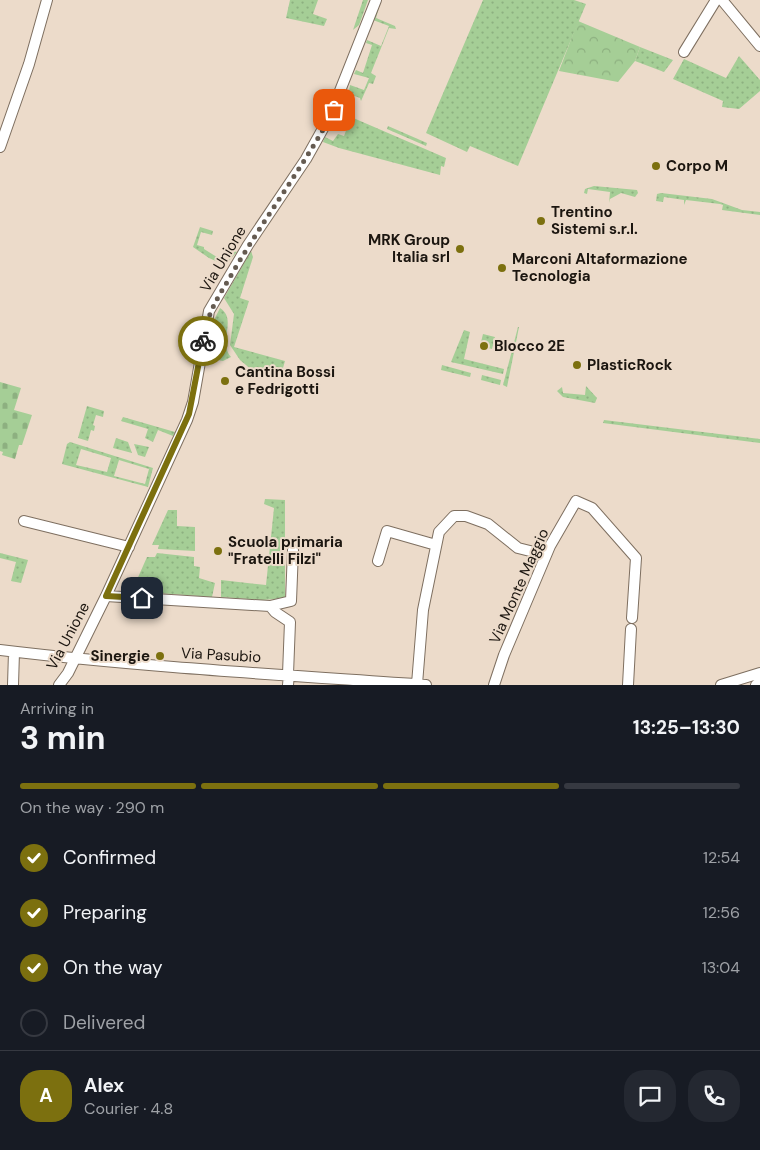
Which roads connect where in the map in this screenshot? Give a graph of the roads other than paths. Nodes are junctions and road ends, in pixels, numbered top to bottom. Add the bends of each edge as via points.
1 (47, 0) edge
2 (376, 0) edge
3 (716, 0) edge
4 (722, 0) edge
5 (760, 46) edge
6 (684, 52) dead end
7 (0, 147) edge
8 (24, 521) dead end
9 (436, 545) junction
10 (129, 547) junction
11 (293, 550) dead end
12 (546, 556) junction
13 (378, 561) dead end
14 (106, 596) junction
15 (270, 606) junction
16 (0, 650) edge
17 (14, 652) junction
18 (76, 657) junction
19 (760, 673) edge
20 (288, 678) edge
21 (760, 682) edge
22 (417, 684) edge
23 (13, 685) edge
24 (59, 685) edge
25 (426, 685) edge
26 (494, 685) edge
27 (628, 685) edge
28 (721, 685) edge
29 (756, 685) edge

1 - 7 street
2 - 10 street, Via Unione via 334,110 209,312 189,414
3 - 6 street
4 - 5 street
8 - 10 street
9 - 12 street via 439,532 454,516 466,516 488,524 518,548
9 - 13 street via 386,531
9 - 22 street via 423,610
10 - 14 street, Via Unione
11 - 15 street via 292,602
12 - 26 street, Via Monte Maggio
12 - 27 street, Via Monte Maggio via 576,501 592,508 636,558
14 - 15 street
14 - 18 street, Via Unione
15 - 20 street via 290,622
16 - 17 street, Via Pasubio
17 - 18 street, Via Pasubio
17 - 23 street
18 - 20 street, Via Pasubio
18 - 24 street, Via Unione
19 - 28 street
20 - 22 street, Via Pasubio
21 - 29 street
22 - 25 street, Via Pasubio

